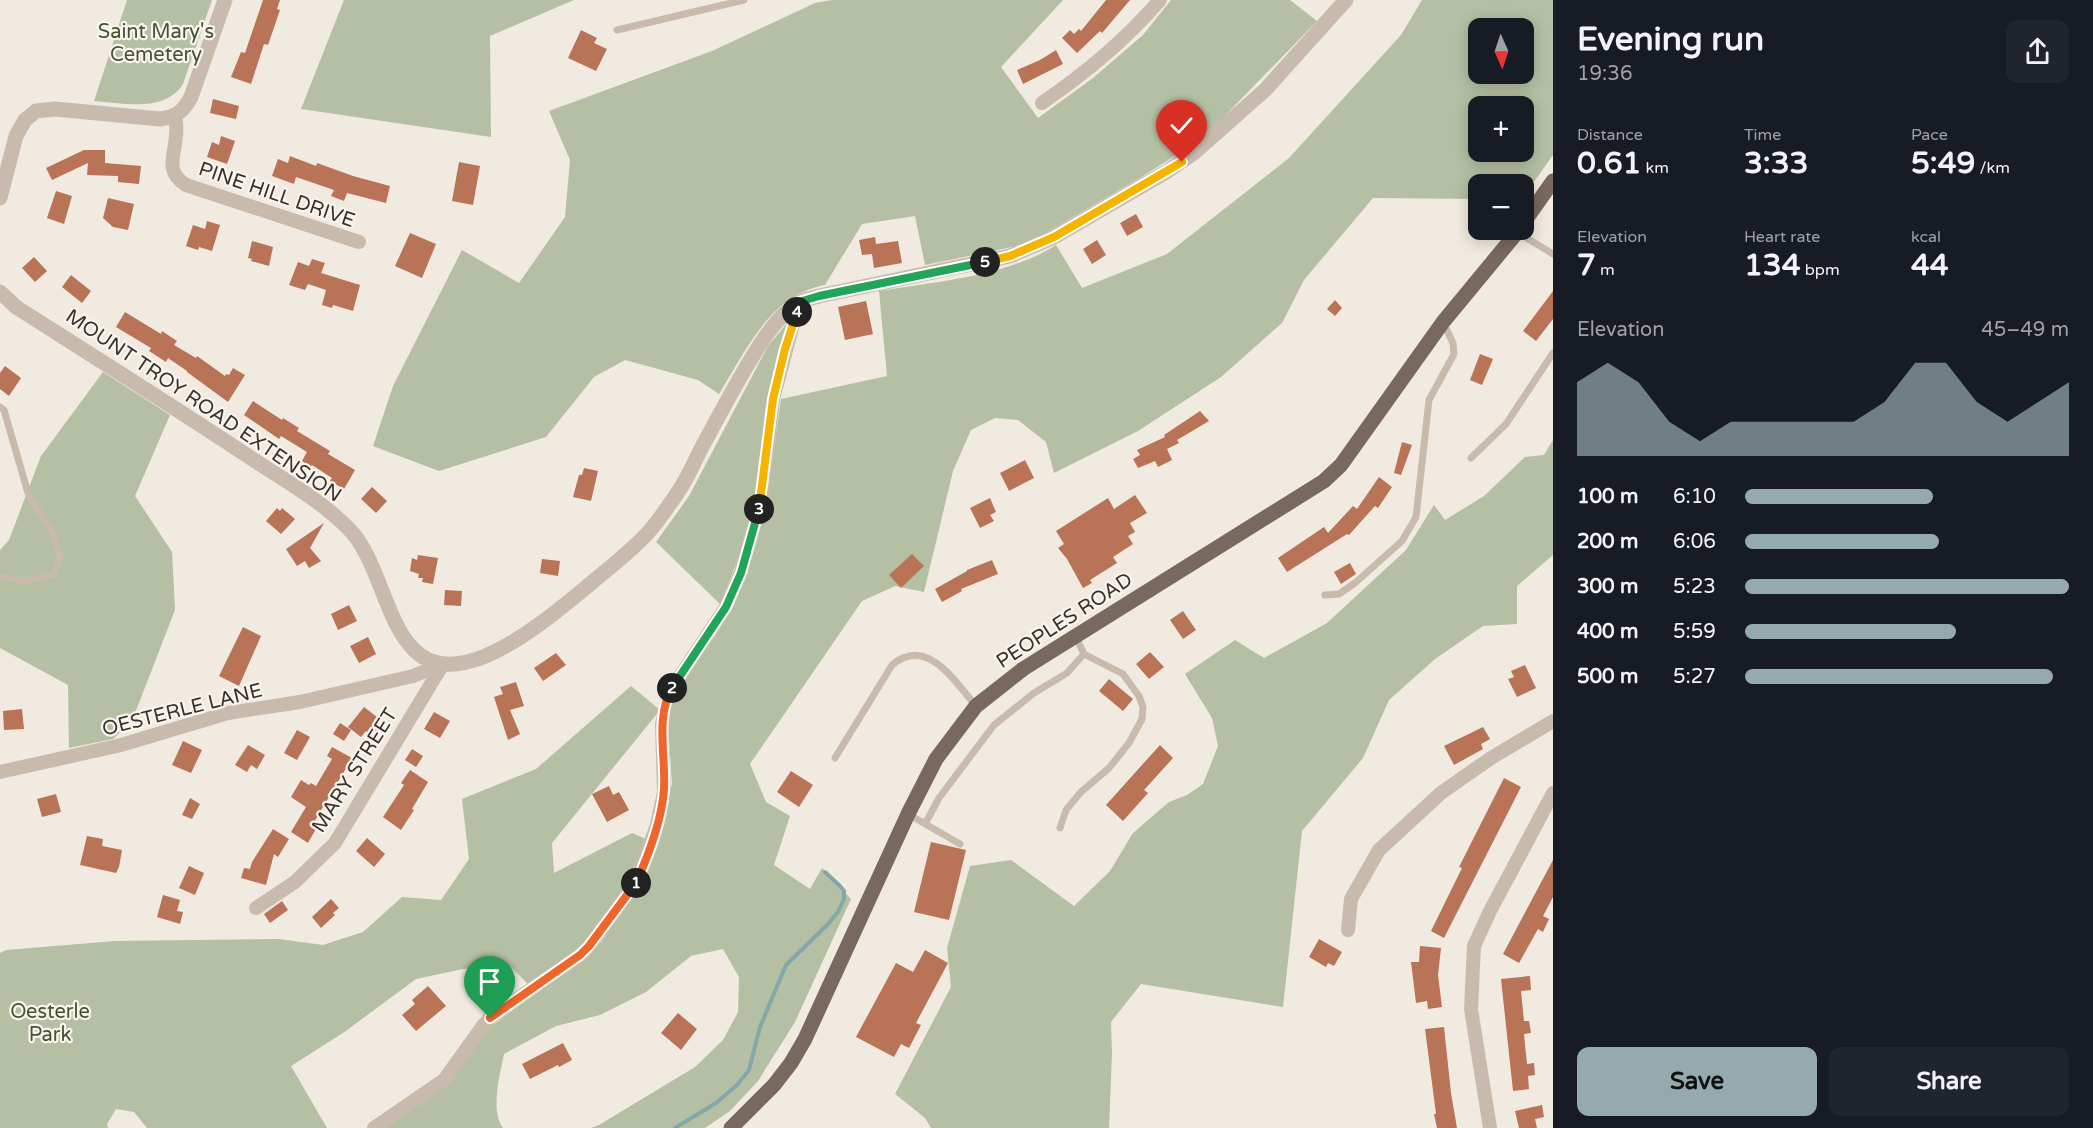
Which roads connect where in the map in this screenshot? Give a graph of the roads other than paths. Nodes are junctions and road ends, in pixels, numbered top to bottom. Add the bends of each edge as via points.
1 (225, 0) edge
2 (744, 0) edge
3 (1160, 0) edge
4 (1346, 0) edge
5 (617, 30) dead end
6 (1042, 104) dead end
7 (176, 115) junction
8 (1553, 181) edge
9 (0, 198) edge
10 (1534, 208) edge
11 (1534, 239) edge
12 (1510, 240) edge
13 (359, 242) dead end
14 (1553, 254) edge
15 (0, 292) edge
16 (799, 302) junction
17 (1443, 322) junction
18 (1553, 352) edge
19 (0, 407) edge
20 (1471, 458) dead end
21 (0, 578) edge
22 (1325, 595) dead end
23 (1076, 637) junction
24 (1084, 654) junction
25 (443, 664) junction
26 (976, 706) junction
27 (1553, 721) edge
28 (835, 758) dead end
29 (0, 772) edge
30 (1553, 793) edge
31 (908, 814) junction
32 (925, 824) junction
33 (1060, 828) dead end
34 (960, 844) dead end
35 (256, 908) dead end
36 (1348, 930) dead end
37 (374, 1128) edge
38 (731, 1128) edge
39 (1490, 1128) edge

1 - 7 street via 191,97
2 - 5 lane
3 - 6 street via 1090,69
4 - 16 street via 1265,90 1196,152 1054,237 1010,256
7 - 9 street via 160,119 55,109 36,111 16,136
7 - 13 street, PINE HILL DRIVE via 172,158 177,179
8 - 10 main road, PEOPLES ROAD
11 - 14 lane
12 - 17 main road, PEOPLES ROAD
15 - 25 street, MOUNT TROY ROAD EXTENSION via 174,406 350,529 365,552 404,640 422,658
16 - 25 street via 760,343 680,489 652,529 577,594 501,649 480,658
16 - 37 street via 777,382 762,498 741,573 726,607 669,693 662,724 663,800 636,882 580,955 490,1018 444,1080
17 - 22 lane via 1454,354 1429,400 1416,518 1402,541 1355,584 1339,594
17 - 23 main road, PEOPLES ROAD via 1354,448 1324,481
18 - 20 lane via 1506,424
19 - 21 lane via 28,493 54,536 60,557 54,574 27,581
23 - 24 lane
23 - 26 main road, PEOPLES ROAD via 1023,669
24 - 32 lane via 1067,673 1034,693 994,726 939,798
24 - 33 lane via 1123,674 1139,696 1142,719 1109,768 1066,810
25 - 29 street, OESTERLE LANE via 413,675 300,702 228,713 121,745
25 - 35 street, MARY STREET via 335,843 295,882
26 - 28 lane via 928,657 907,656 892,665
26 - 31 main road, PEOPLES ROAD via 936,759
27 - 36 street via 1442,793 1378,850 1351,899
30 - 39 street via 1474,946 1471,1009
31 - 32 lane
31 - 38 main road, PEOPLES ROAD via 791,1063
32 - 34 lane

